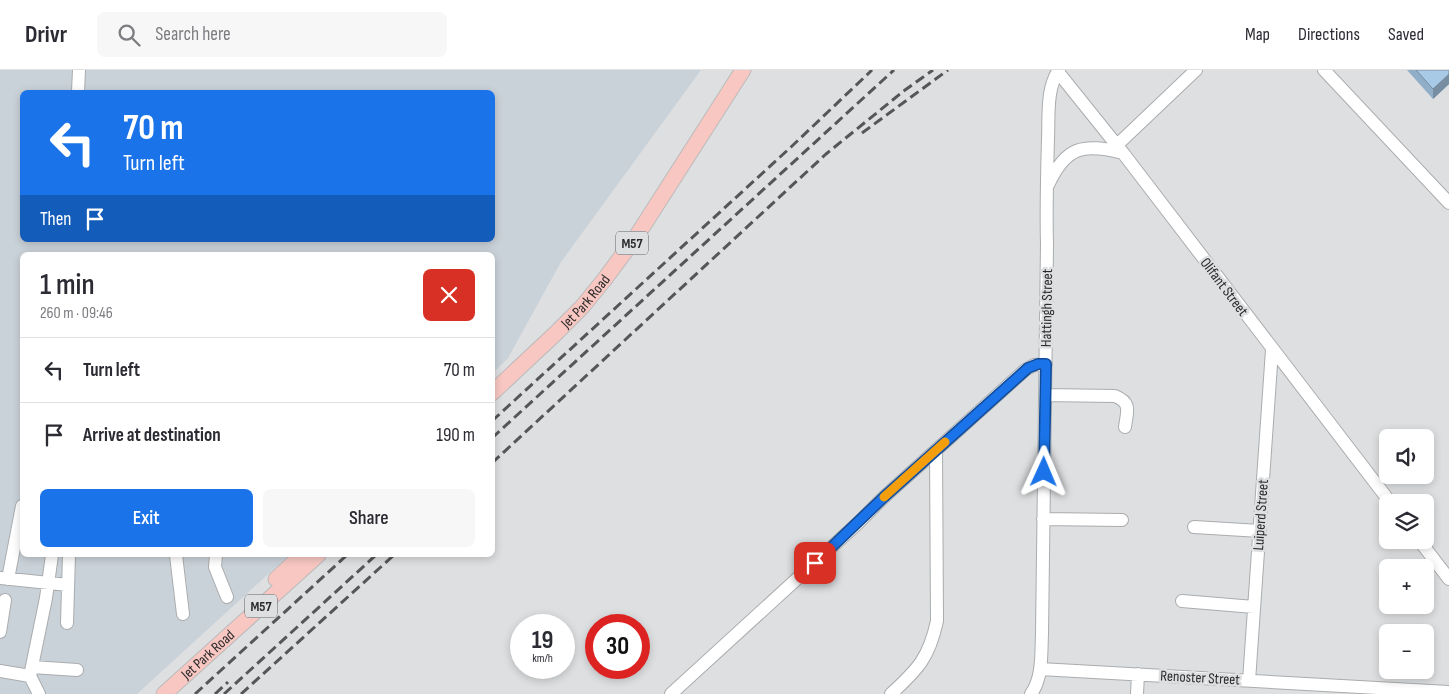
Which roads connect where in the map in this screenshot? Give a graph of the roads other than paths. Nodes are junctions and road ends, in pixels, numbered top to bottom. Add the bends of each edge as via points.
1 (79, 70) edge
2 (734, 70) edge
3 (743, 70) edge
4 (1196, 70) edge
5 (1324, 70) edge
6 (1058, 71) edge
7 (78, 90) edge
8 (1119, 150) junction
9 (1046, 190) junction
10 (1447, 197) edge
11 (1272, 350) junction
12 (1046, 364) junction
13 (495, 380) edge
14 (495, 390) edge
15 (1045, 396) junction
16 (1125, 427) dead end
17 (936, 450) junction
18 (1384, 494) edge
19 (20, 514) edge
20 (1043, 519) junction
21 (1122, 520) dead end
22 (1194, 527) dead end
23 (1260, 531) junction
24 (1426, 549) edge
25 (52, 557) edge
26 (69, 557) edge
27 (176, 557) edge
28 (216, 557) edge
29 (300, 557) edge
30 (316, 557) edge
31 (4, 578) edge
32 (1449, 579) edge
33 (48, 584) junction
34 (68, 585) junction
35 (227, 596) dead end
36 (5, 600) dead end
37 (1182, 601) dead end
38 (1254, 607) junction
39 (183, 614) dead end
40 (66, 623) dead end
41 (0, 632) edge
42 (1040, 669) junction
43 (77, 670) dead end
44 (0, 672) edge
45 (31, 672) junction
46 (1138, 674) junction
47 (1249, 681) junction
48 (1412, 692) edge
49 (1449, 692) edge
50 (39, 694) edge
51 (152, 694) edge
52 (164, 694) edge
53 (671, 694) edge
54 (891, 694) edge
55 (1031, 694) edge
56 (1137, 694) edge

1 - 7 street
2 - 13 main road, Jet Park Road / M57 via 600,273 569,310
3 - 14 main road, Jet Park Road / M57 via 636,237 604,280 582,307
4 - 8 street
5 - 10 street
6 - 8 street, Olifant Street
6 - 9 street, Hattingh Street via 1050,100
8 - 9 street via 1089,148 1069,156 1060,164
8 - 11 street, Olifant Street
9 - 12 street, Hattingh Street
11 - 18 street, Olifant Street
11 - 23 street, Luiperd Street
12 - 15 street, Hattingh Street
12 - 17 street via 1028,368
15 - 16 street via 1115,396 1128,406
15 - 20 street, Hattingh Street
17 - 53 street
17 - 54 street via 937,621 925,658
19 - 31 street
20 - 21 street
20 - 42 street, Hattingh Street
22 - 23 street
23 - 38 street, Luiperd Street
24 - 32 street
25 - 33 street
26 - 34 street
27 - 39 street
28 - 35 street via 215,568
29 - 51 main road, Jet Park Road / M57
30 - 52 main road, Jet Park Road / M57
31 - 33 street
33 - 34 street
33 - 45 street
34 - 40 street
36 - 41 street
37 - 38 street
38 - 47 street, Luiperd Street
42 - 46 street, Renoster Street
42 - 55 street, Hattingh Street
43 - 45 street
44 - 45 street
45 - 50 street
46 - 47 street, Renoster Street
46 - 56 street
47 - 48 street, Renoster Street
48 - 49 street, Renoster Street

